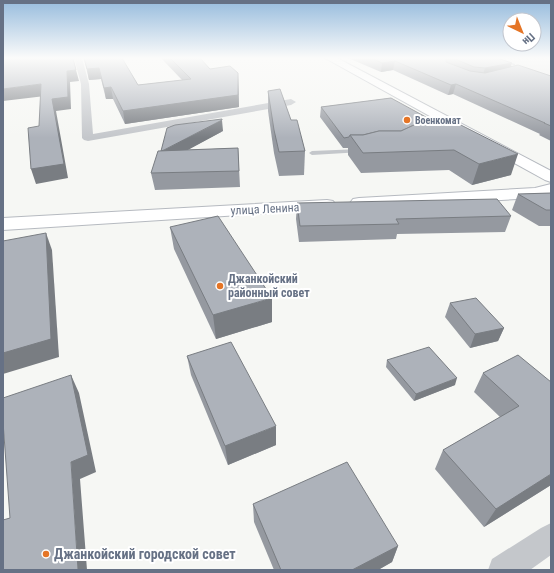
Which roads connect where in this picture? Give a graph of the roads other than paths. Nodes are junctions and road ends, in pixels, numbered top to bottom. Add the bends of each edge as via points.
1 (85, 85) edge
2 (379, 85) edge
3 (291, 102) dead end
4 (465, 131) junction
5 (451, 133) edge
6 (365, 150) edge
7 (312, 153) dead end
8 (551, 177) edge
9 (551, 189) edge
10 (3, 224) edge
11 (551, 538) edge
12 (503, 570) edge

1 - 3 street via 88,138
2 - 4 main road
4 - 5 lane
4 - 8 main road
6 - 7 lane
9 - 10 main road, улица Ленина via 535,193
11 - 12 street

